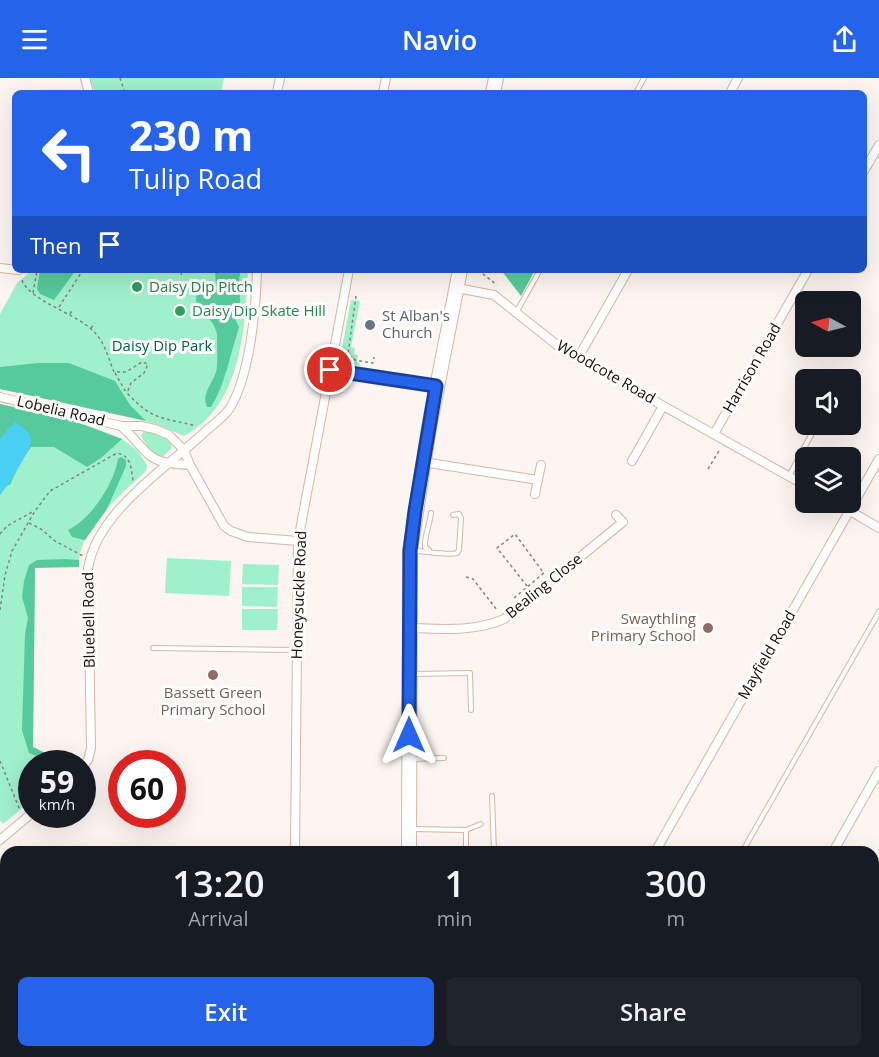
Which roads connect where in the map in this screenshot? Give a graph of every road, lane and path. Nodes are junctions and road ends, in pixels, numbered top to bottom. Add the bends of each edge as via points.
1 (879, 145) edge
2 (867, 166) edge
3 (36, 273) edge
4 (81, 273) edge
5 (257, 273) edge
6 (348, 273) edge
7 (460, 273) edge
8 (538, 273) edge
9 (626, 273) edge
10 (805, 273) edge
11 (23, 283) dead end
12 (457, 288) junction
13 (32, 293) junction
14 (356, 296) dead end
15 (58, 307) junction
16 (74, 309) dead end
17 (517, 312) junction
18 (69, 314) junction
19 (95, 323) dead end
20 (90, 329) junction
21 (374, 357) dead end
22 (578, 358) junction
23 (330, 370) junction
24 (114, 372) junction
25 (436, 386) junction
26 (127, 393) junction
27 (0, 397) edge
28 (663, 406) junction
29 (121, 426) junction
30 (208, 429) junction
31 (714, 434) junction
32 (811, 435) edge
33 (725, 441) junction
34 (184, 450) junction
35 (879, 459) edge
36 (632, 461) dead end
37 (423, 462) junction
38 (167, 464) junction
39 (190, 465) junction
40 (541, 465) dead end
41 (708, 469) dead end
42 (789, 476) junction
43 (538, 480) junction
44 (795, 480) edge
45 (139, 490) junction
46 (861, 491) edge
47 (535, 494) dead end
48 (35, 511) junction
49 (431, 513) dead end
50 (849, 513) edge
51 (853, 513) edge
52 (453, 515) dead end
53 (616, 515) dead end
54 (28, 523) junction
55 (879, 528) edge
56 (0, 534) edge
57 (298, 541) junction
58 (410, 551) junction
59 (432, 551) junction
60 (74, 552) dead end
61 (544, 573) dead end
62 (466, 577) dead end
63 (528, 586) dead end
64 (0, 610) edge
65 (879, 612) edge
66 (504, 619) junction
67 (410, 628) junction
68 (153, 648) dead end
69 (296, 650) junction
70 (409, 674) junction
71 (471, 710) dead end
72 (90, 750) edge
73 (444, 758) dead end
74 (409, 759) junction
75 (0, 761) edge
76 (879, 771) edge
77 (492, 796) dead end
78 (18, 806) edge
79 (18, 824) edge
80 (481, 824) dead end
81 (409, 829) junction
82 (466, 830) junction
83 (0, 840) edge
84 (295, 846) edge
85 (409, 846) edge
86 (466, 846) edge
87 (494, 846) edge
88 (658, 846) edge
89 (745, 846) edge
90 (836, 846) edge

1 - 2 street
3 - 13 path
4 - 15 path
5 - 30 street via 254,314 240,384 229,409
6 - 23 street, Honeysuckle Road
7 - 12 main road
8 - 17 lane
9 - 22 street
10 - 31 street, Harrison Road
11 - 13 path
12 - 17 street, Woodcote Road via 494,295
12 - 25 main road
13 - 15 path
14 - 21 path via 348,354 373,363
15 - 18 path
16 - 18 path
17 - 22 street, Woodcote Road
18 - 20 path
19 - 20 path
20 - 24 path via 101,341
22 - 28 street, Woodcote Road
23 - 25 street
23 - 57 street, Honeysuckle Road
24 - 26 path
24 - 26 path via 126,372 142,362 148,364
25 - 37 main road
26 - 30 path via 149,414
27 - 29 street, Lobelia Road
28 - 31 street, Woodcote Road
28 - 36 street, Woodcote Road
29 - 34 street, Lobelia Road via 162,431
29 - 38 street, Lobelia Road via 148,456
30 - 34 street
31 - 33 street, Woodcote Road
32 - 42 lane
33 - 41 path
33 - 42 street, Woodcote Road
34 - 38 street, Bluebell Road
34 - 39 street
35 - 46 street, Mayfield Road
37 - 43 street
37 - 58 main road
38 - 39 street
38 - 45 street, Bluebell Road
39 - 57 street via 224,526 231,531 248,537
40 - 43 street
42 - 44 street, Woodcote Road
43 - 47 street
45 - 48 path via 127,457 117,453 50,490
45 - 72 street, Bluebell Road via 105,529 89,558
48 - 54 path
48 - 56 path
49 - 59 lane via 425,543
50 - 88 street, Mayfield Road
51 - 55 street
52 - 59 lane via 461,516 458,552 453,555
53 - 66 street, Bealing Close via 623,522
54 - 60 path
54 - 64 path via 12,551
57 - 69 street, Honeysuckle Road
58 - 59 lane
58 - 67 main road
61 - 63 path via 515,534 498,548
62 - 66 path via 473,579
65 - 89 lane
66 - 67 street, Bealing Close via 459,629
67 - 70 main road
68 - 69 lane
69 - 84 street, Honeysuckle Road
70 - 71 lane via 470,673
70 - 74 main road
73 - 74 lane
74 - 81 main road
75 - 78 path
76 - 90 street
77 - 87 lane
79 - 83 street
80 - 82 lane
81 - 82 lane
81 - 85 main road
82 - 86 lane

